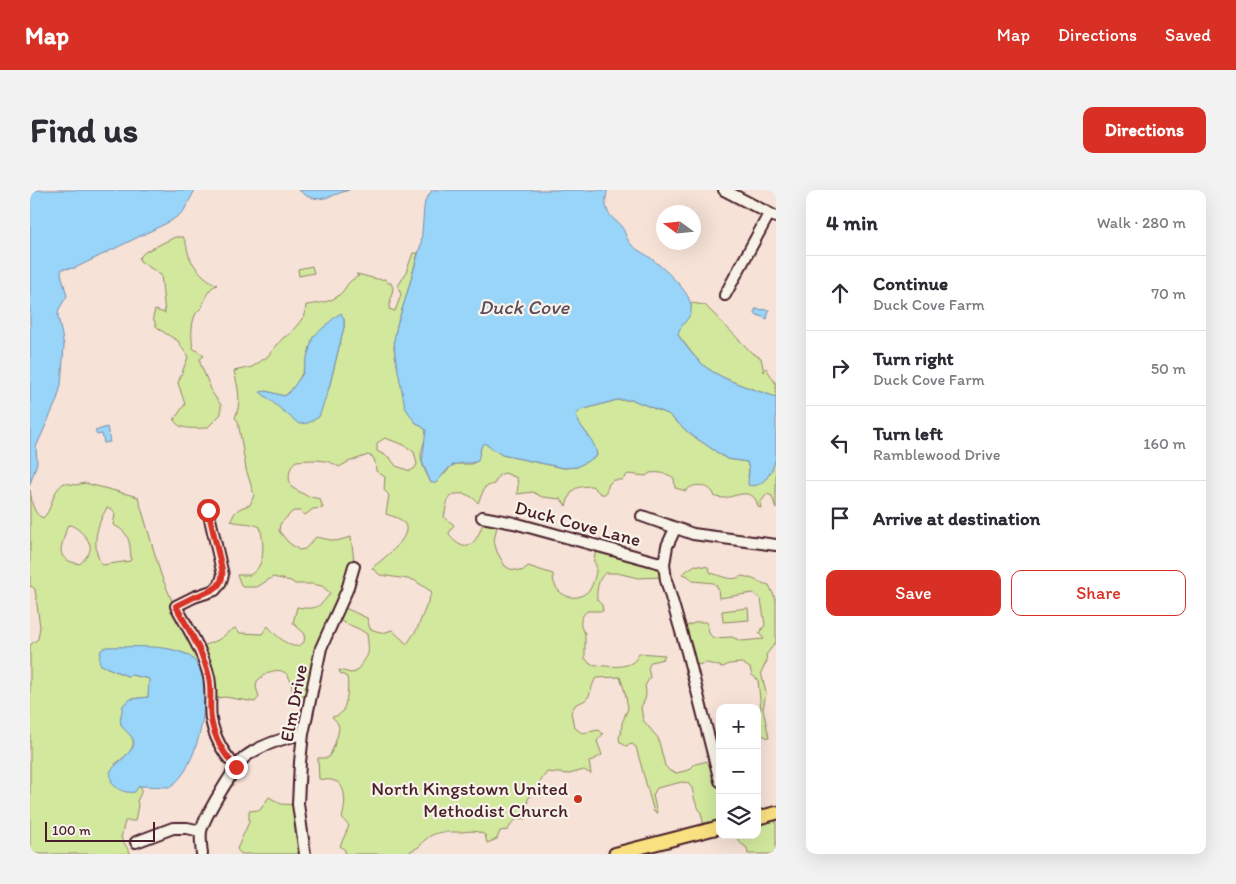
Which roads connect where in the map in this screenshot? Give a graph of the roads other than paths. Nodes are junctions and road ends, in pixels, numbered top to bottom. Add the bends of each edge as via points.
1 (724, 190) edge
2 (772, 216) edge
3 (725, 295) dead end
4 (207, 506) dead end
5 (642, 516) dead end
6 (482, 517) dead end
7 (675, 529) junction
8 (776, 546) edge
9 (664, 564) junction
10 (354, 566) dead end
11 (303, 734) junction
12 (716, 766) edge
13 (236, 767) junction
14 (776, 813) edge
15 (761, 817) edge
16 (716, 829) edge
17 (201, 831) junction
18 (136, 842) dead end
19 (202, 854) edge
20 (305, 854) edge
21 (615, 854) edge

1 - 2 street
2 - 3 street
4 - 13 street via 223,575 215,590 176,606 207,668 211,719 221,748
5 - 7 street
6 - 9 street, Duck Cove Lane
7 - 8 street
7 - 9 street via 667,546
9 - 12 street
10 - 11 street, Elm Drive via 321,648
11 - 13 street via 259,749
11 - 20 street, Elm Drive via 298,804
13 - 17 street
14 - 15 main road
16 - 21 main road
17 - 18 street via 173,828
17 - 19 street

